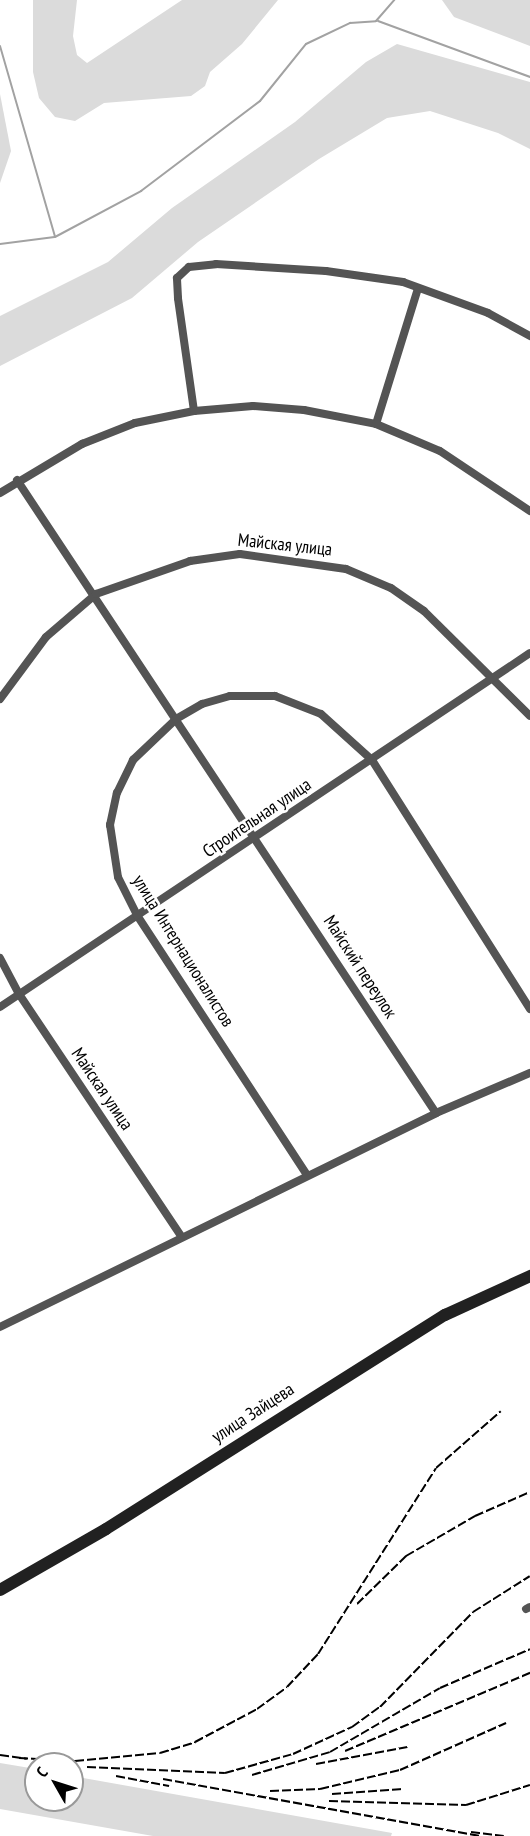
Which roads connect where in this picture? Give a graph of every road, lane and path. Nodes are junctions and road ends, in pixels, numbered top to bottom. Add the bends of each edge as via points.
1 (418, 288) junction
2 (530, 336) edge
3 (194, 411) junction
4 (376, 424) junction
5 (17, 480) junction
6 (0, 493) edge
7 (530, 511) edge
8 (96, 594) junction
9 (530, 653) edge
10 (492, 677) junction
11 (0, 699) edge
12 (530, 716) edge
13 (176, 719) junction
14 (372, 760) junction
15 (256, 839) junction
16 (137, 915) junction
17 (0, 958) edge
18 (19, 994) junction
19 (0, 1007) edge
20 (530, 1009) edge
21 (530, 1073) edge
22 (436, 1113) junction
23 (308, 1175) junction
24 (181, 1236) junction
25 (530, 1276) edge
26 (0, 1328) edge
27 (0, 1590) edge

1 - 2 street via 488,313
1 - 3 street via 326,271 216,264 189,267 177,278
1 - 4 street
3 - 4 street via 253,406 304,410
3 - 5 street via 135,423 103,435
4 - 7 street via 440,451
5 - 6 street
5 - 8 street, Майский переулок
8 - 10 street, Майская улица via 190,561 240,554 346,569 391,588 424,611
8 - 11 street, Майская улица via 46,637
8 - 13 street, Майский переулок
9 - 10 street, Строительная улица
10 - 12 street, Майская улица
10 - 14 street, Строительная улица
13 - 14 street, улица Интернационалистов via 202,704 230,696 275,696 321,714
13 - 15 street, Майский переулок
13 - 16 street, улица Интернационалистов via 133,760 114,804 111,855
14 - 15 street, Строительная улица
14 - 20 street, улица Интернационалистов
15 - 16 street, Строительная улица
15 - 22 street, Майский переулок
16 - 18 street, Строительная улица
16 - 23 street, улица Интернационалистов
17 - 18 street, Майская улица
18 - 19 street, Строительная улица
18 - 24 street, Майская улица
21 - 22 street
22 - 23 street
23 - 24 street
24 - 26 street
25 - 27 street, улица Зайцева via 445,1315 106,1529

